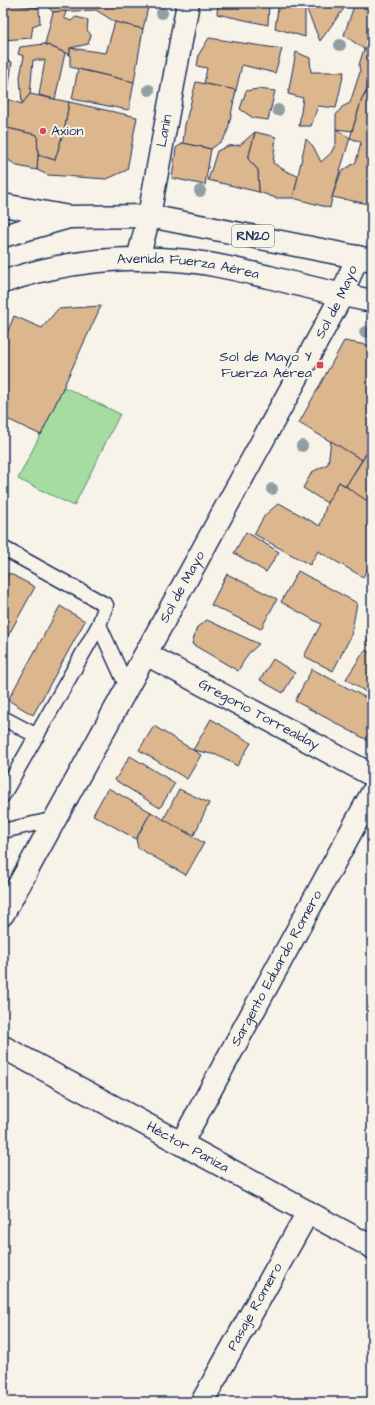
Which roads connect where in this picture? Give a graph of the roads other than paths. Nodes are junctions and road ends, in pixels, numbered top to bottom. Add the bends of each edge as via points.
1 (188, 3) edge
2 (3, 206) edge
3 (150, 216) junction
4 (69, 217) junction
5 (3, 236) edge
6 (364, 258) edge
7 (138, 259) junction
8 (3, 282) edge
9 (342, 295) junction
10 (372, 301) edge
11 (3, 548) edge
12 (99, 625) junction
13 (146, 654) junction
14 (127, 687) junction
15 (3, 718) edge
16 (37, 736) junction
17 (372, 775) edge
18 (372, 793) edge
19 (3, 795) edge
20 (56, 818) junction
21 (3, 832) edge
22 (3, 914) edge
23 (3, 1047) edge
24 (181, 1144) junction
25 (308, 1212) junction
26 (372, 1247) edge
27 (202, 1402) edge

1 - 3 street, Lanín
2 - 4 street
3 - 4 street, RN20
3 - 6 street, RN20
3 - 7 street, Lanín
4 - 5 street, RN20
6 - 9 street, Sol de Mayo
7 - 8 street, Avenida Fuerza Aérea via 96,261 60,267
7 - 9 street, Avenida Fuerza Aérea via 177,260 228,268
9 - 10 street, Avenida Fuerza Aérea
9 - 13 street, Sol de Mayo
11 - 12 lane via 106,605
12 - 14 lane
12 - 16 lane
13 - 14 street, Sol de Mayo
13 - 17 street, Gregorio Torrealday
14 - 20 street, Sol de Mayo
15 - 16 lane
16 - 19 lane
18 - 24 street, Sargento Eduardo Romero
20 - 21 lane
20 - 22 street, Sol de Mayo
23 - 24 street, Héctor Paniza
24 - 25 street, Héctor Paniza
25 - 26 street, Héctor Paniza
25 - 27 street, Pasaje Romero

